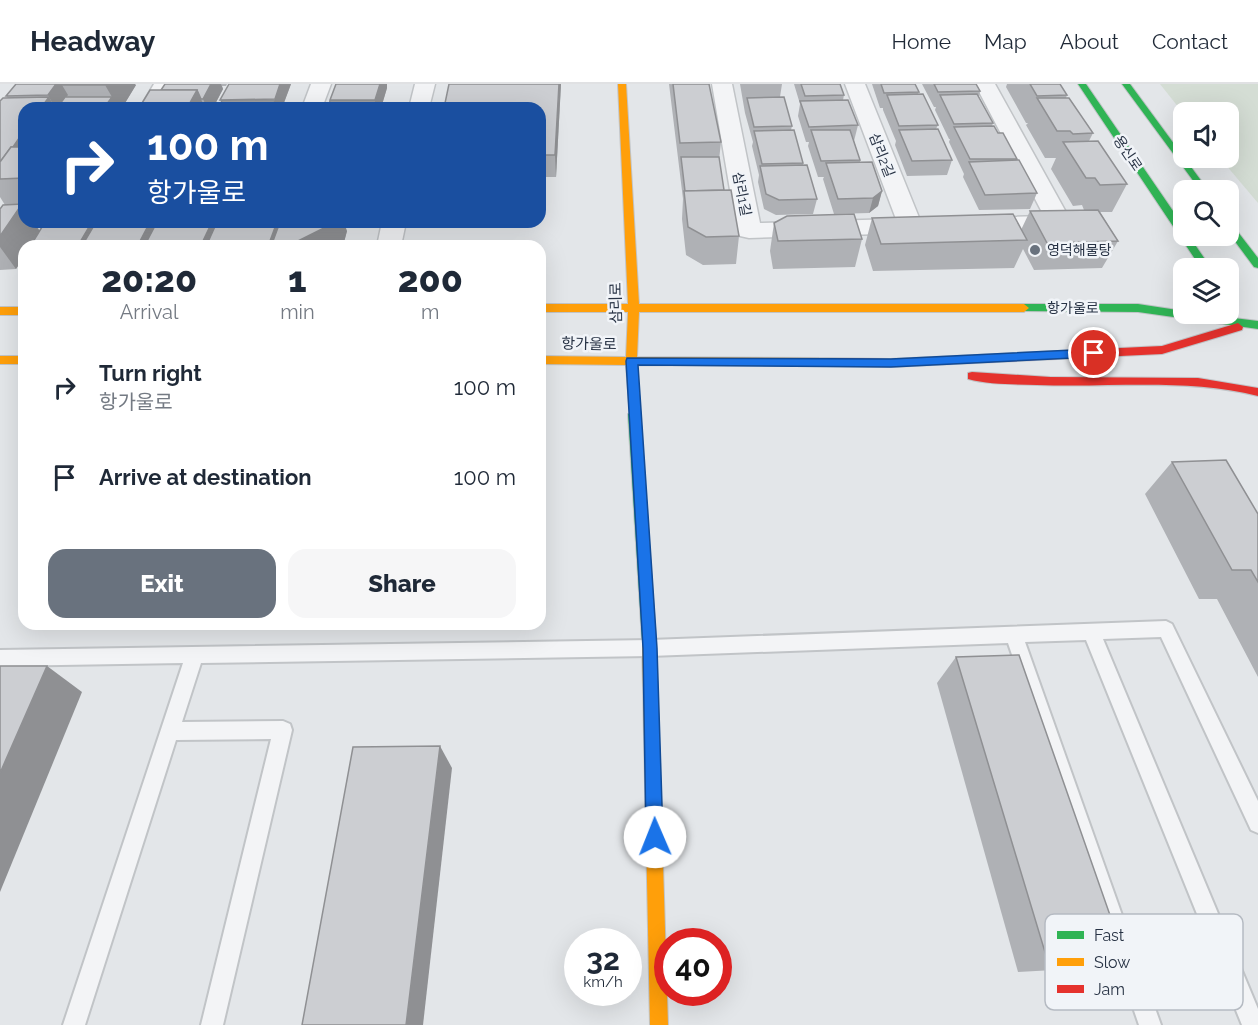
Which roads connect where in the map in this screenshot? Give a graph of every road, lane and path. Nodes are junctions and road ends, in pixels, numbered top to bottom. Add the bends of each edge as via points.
1 (165, 84) edge
2 (321, 84) edge
3 (425, 84) edge
4 (622, 84) edge
5 (722, 84) edge
6 (855, 84) edge
7 (985, 84) edge
8 (1082, 84) edge
9 (1126, 84) edge
10 (154, 102) edge
11 (314, 102) edge
12 (421, 102) edge
13 (1196, 180) edge
14 (956, 225) edge
15 (910, 226) junction
16 (933, 226) edge
17 (1239, 240) edge
18 (1199, 258) edge
19 (1258, 265) edge
20 (546, 308) edge
21 (634, 308) junction
22 (0, 311) edge
23 (18, 311) edge
24 (1239, 314) edge
25 (1252, 328) edge
26 (0, 360) edge
27 (18, 360) edge
28 (546, 360) edge
29 (632, 361) junction
30 (891, 363) junction
31 (1258, 392) edge
32 (1091, 631) junction
33 (1014, 635) junction
34 (650, 648) junction
35 (194, 656) junction
36 (0, 658) edge
37 (170, 731) junction
38 (1258, 823) edge
39 (1111, 914) edge
40 (1207, 914) edge
41 (1243, 1001) edge
42 (1145, 1010) edge
43 (74, 1025) edge
44 (212, 1025) edge
45 (659, 1025) edge
46 (1150, 1025) edge
47 (1253, 1025) edge

1 - 10 street
2 - 11 street
3 - 12 street
4 - 21 main road, 삼리로
5 - 15 street, 삼리1길 via 749,231
6 - 15 street, 삼리2길
7 - 14 street via 1060,223
8 - 18 main road, 용신로
9 - 13 main road
15 - 16 street, 삼리1길
17 - 19 main road
20 - 21 main road, 항가울로
21 - 25 main road, 항가울로 via 1138,308
21 - 29 main road, 삼리로
22 - 23 main road
24 - 25 main road
25 - 30 main road, 항가울로 via 1162,350
26 - 27 main road
28 - 29 main road, 항가울로
29 - 30 main road, 항가울로
29 - 34 main road, 삼리로
30 - 31 main road via 952,374 1038,381 1202,382
32 - 33 lane
32 - 38 lane via 1166,629
32 - 40 lane
33 - 34 lane
33 - 39 lane
34 - 35 lane
34 - 45 main road, 삼리로
35 - 36 lane
35 - 37 lane
37 - 43 lane
37 - 44 lane via 283,730
41 - 47 lane
42 - 46 lane

